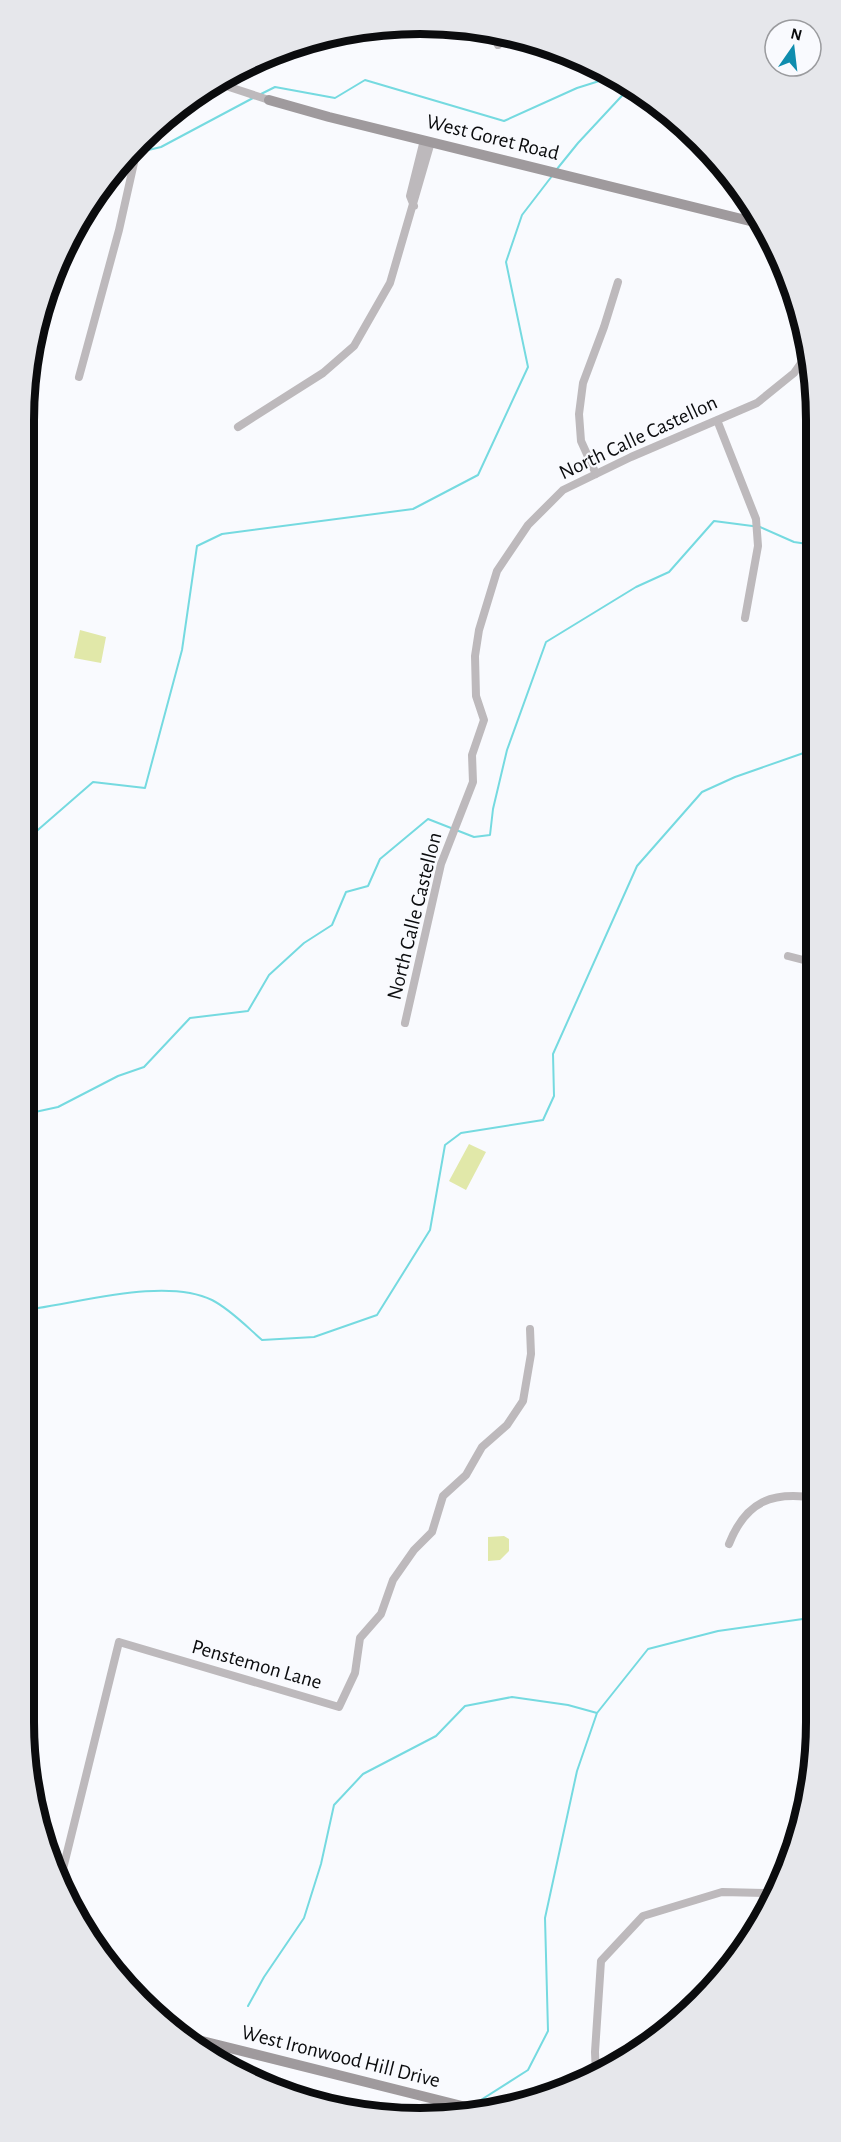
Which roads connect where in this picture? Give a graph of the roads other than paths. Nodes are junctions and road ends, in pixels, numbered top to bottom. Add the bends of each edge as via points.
1 (227, 86) edge
2 (268, 100) joint
3 (428, 141) junction
4 (134, 162) edge
5 (751, 221) edge
6 (618, 282) dead end
7 (802, 362) edge
8 (79, 377) dead end
9 (717, 420) junction
10 (238, 427) dead end
11 (596, 474) junction
12 (745, 618) dead end
13 (788, 956) dead end
14 (806, 961) edge
15 (405, 1023) dead end
16 (530, 1329) dead end
17 (806, 1496) edge
18 (729, 1544) dead end
19 (63, 1867) edge
20 (765, 1896) edge
21 (206, 2042) edge
22 (596, 2065) edge
23 (460, 2105) edge

1 - 2 street, West Goret Road
2 - 3 street, West Goret Road
3 - 5 street, West Goret Road
3 - 10 street via 414,206 390,283 354,346 323,373
4 - 8 street
6 - 11 street via 583,383 580,404 581,441
7 - 9 street, North Calle Castellon via 794,373 757,403
9 - 11 street, North Calle Castellon
9 - 12 street via 756,519 758,546
11 - 15 street, North Calle Castellon via 563,490 528,525 497,571 475,656 476,696 484,720 472,755 473,782 441,864
13 - 14 street
16 - 19 street, Penstemon Lane via 531,1354 523,1401 507,1425 483,1447 466,1475 443,1496 432,1532 393,1580 381,1614 360,1638 355,1673 339,1707 119,1642
17 - 18 street via 791,1494 756,1506 735,1528
20 - 22 street via 722,1892 642,1916 602,1961
21 - 23 street, West Ironwood Hill Drive

